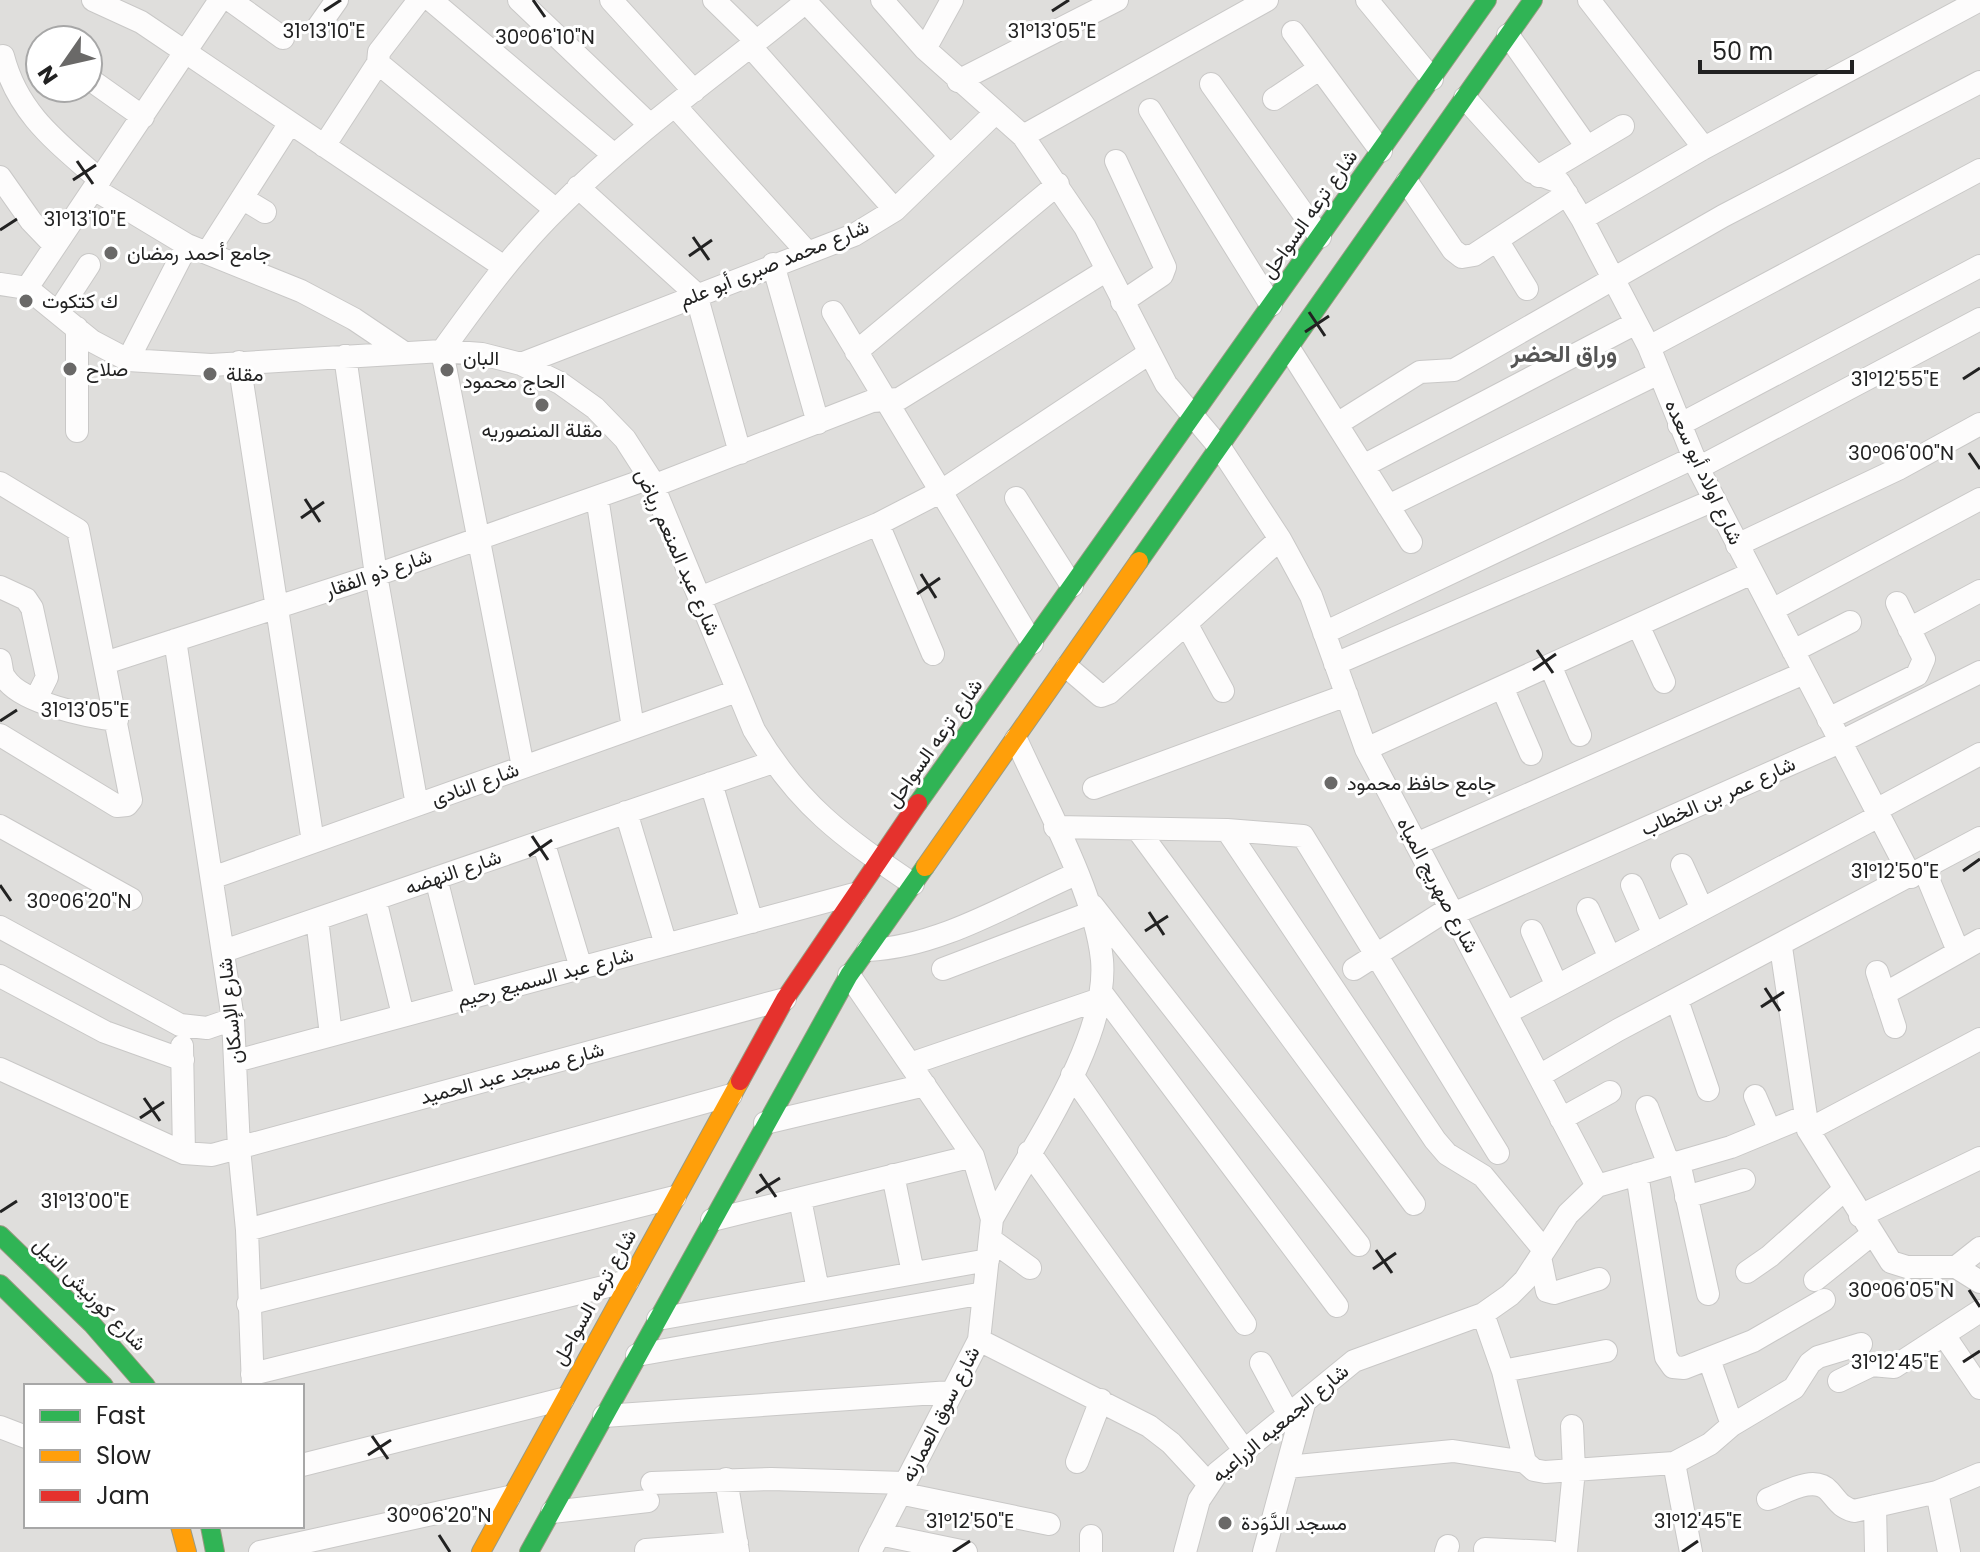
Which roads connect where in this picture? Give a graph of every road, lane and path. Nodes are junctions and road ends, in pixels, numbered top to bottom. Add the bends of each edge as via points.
1 (93, 0) edge
2 (220, 0) edge
3 (230, 0) edge
4 (337, 0) edge
5 (419, 0) edge
6 (431, 0) edge
7 (519, 0) edge
8 (611, 0) edge
9 (714, 0) edge
10 (882, 0) edge
11 (952, 0) edge
12 (1117, 0) edge
13 (1267, 0) edge
14 (1367, 0) edge
15 (1487, 0) edge
16 (1533, 0) edge
17 (1589, 0) edge
18 (1980, 0) edge
19 (806, 1) edge
20 (318, 27) dead end
21 (1293, 32) dead end
22 (1508, 35) junction
23 (283, 38) dead end
24 (754, 45) junction
25 (925, 49) junction
26 (186, 53) junction
27 (3, 56) dead end
28 (378, 63) junction
29 (1319, 69) junction
30 (1432, 79) junction
31 (958, 81) junction
32 (1980, 82) edge
33 (1211, 84) dead end
34 (104, 89) edge
35 (694, 91) junction
36 (1465, 98) junction
37 (1274, 99) dead end
38 (675, 106) junction
39 (1150, 110) dead end
40 (995, 113) junction
41 (143, 117) junction
42 (290, 123) junction
43 (650, 125) junction
44 (1623, 126) dead end
45 (1023, 136) junction
46 (324, 146) junction
47 (1587, 147) junction
48 (1704, 148) junction
49 (1381, 151) junction
50 (614, 155) junction
51 (950, 156) junction
52 (1116, 161) dead end
53 (1980, 170) edge
54 (1539, 176) junction
55 (0, 177) edge
56 (1407, 182) junction
57 (97, 184) junction
58 (1058, 184) junction
59 (578, 187) junction
60 (1567, 194) junction
61 (242, 198) junction
62 (556, 210) junction
63 (895, 210) junction
64 (265, 212) dead end
65 (1582, 219) junction
66 (1320, 237) junction
67 (1497, 240) junction
68 (55, 246) junction
69 (197, 249) junction
70 (807, 252) junction
71 (773, 264) junction
72 (89, 265) dead end
73 (1980, 266) edge
74 (504, 267) junction
75 (1107, 270) junction
76 (1612, 277) junction
77 (0, 284) edge
78 (27, 288) junction
79 (1527, 289) dead end
80 (696, 294) junction
81 (1122, 302) junction
82 (1271, 305) junction
83 (59, 311) junction
84 (833, 312) dead end
85 (1980, 319) edge
86 (1636, 323) junction
87 (77, 328) junction
88 (1649, 347) junction
89 (1290, 350) junction
90 (442, 351) junction
91 (403, 352) junction
92 (856, 352) junction
93 (1148, 354) junction
94 (345, 356) junction
95 (128, 360) junction
96 (239, 362) junction
97 (521, 364) junction
98 (1659, 373) junction
99 (884, 400) junction
100 (1194, 414) junction
101 (818, 423) junction
102 (1337, 424) junction
103 (1980, 424) edge
104 (1679, 425) junction
105 (77, 431) dead end
106 (1221, 449) junction
107 (740, 453) junction
108 (1695, 463) junction
109 (1363, 466) junction
110 (652, 482) junction
111 (0, 483) edge
112 (940, 492) junction
113 (597, 497) junction
114 (1016, 498) dead end
115 (1980, 499) edge
116 (1714, 500) junction
117 (1388, 506) junction
118 (878, 524) junction
119 (479, 539) junction
120 (1280, 539) junction
121 (1411, 542) dead end
122 (1737, 545) junction
123 (1752, 573) junction
124 (376, 575) junction
125 (1072, 586) junction
126 (0, 587) edge
127 (1980, 591) edge
128 (700, 598) junction
129 (1897, 603) dead end
130 (274, 608) junction
131 (1772, 610) junction
132 (1850, 622) dead end
133 (1187, 625) junction
134 (1638, 625) junction
135 (1909, 629) junction
136 (1324, 633) junction
137 (175, 640) junction
138 (1032, 643) junction
139 (1793, 651) junction
140 (933, 654) dead end
141 (0, 660) edge
142 (105, 663) junction
143 (1335, 664) junction
144 (1550, 665) junction
145 (1067, 667) junction
146 (1980, 672) edge
147 (1804, 673) junction
148 (1664, 682) dead end
149 (1502, 687) junction
150 (737, 691) junction
151 (1223, 691) dead end
152 (1347, 695) junction
153 (36, 699) junction
154 (1828, 719) junction
155 (117, 720) junction
156 (633, 728) junction
157 (0, 735) edge
158 (1580, 735) dead end
159 (1016, 739) junction
160 (1840, 742) junction
161 (1366, 749) junction
162 (1531, 754) dead end
163 (1980, 754) edge
164 (773, 762) junction
165 (523, 767) junction
166 (711, 783) junction
167 (1094, 788) dead end
168 (417, 805) junction
169 (626, 812) junction
170 (1878, 813) junction
171 (0, 826) edge
172 (1055, 827) junction
173 (1138, 830) junction
174 (1227, 830) junction
175 (1980, 838) edge
176 (543, 841) junction
177 (313, 842) junction
178 (1416, 844) junction
179 (878, 860) junction
180 (1682, 865) dead end
181 (1917, 873) junction
182 (1076, 874) junction
183 (212, 878) junction
184 (436, 878) junction
185 (913, 884) junction
186 (1632, 885) dead end
187 (854, 894) junction
188 (131, 899) dead end
189 (375, 899) junction
190 (1088, 906) junction
191 (1588, 909) dead end
192 (1702, 909) junction
193 (1452, 911) junction
194 (317, 919) junction
195 (752, 922) junction
196 (0, 927) edge
197 (1532, 931) dead end
198 (1654, 935) junction
199 (1980, 940) edge
200 (666, 945) junction
201 (1781, 947) junction
202 (868, 950) junction
203 (224, 951) junction
204 (1958, 951) junction
205 (1374, 956) junction
206 (1610, 958) junction
207 (581, 968) junction
208 (943, 969) dead end
209 (1354, 969) dead end
210 (1877, 972) dead end
211 (849, 975) junction
212 (0, 976) edge
213 (1557, 986) junction
214 (1884, 994) junction
215 (1100, 996) junction
216 (466, 998) junction
217 (785, 999) junction
218 (1677, 1000) junction
219 (1506, 1013) junction
220 (403, 1015) junction
221 (233, 1019) junction
222 (180, 1025) junction
223 (1895, 1027) dead end
224 (331, 1035) junction
225 (1980, 1039) edge
226 (183, 1060) junction
227 (236, 1061) junction
228 (910, 1064) junction
229 (0, 1069) edge
230 (1072, 1075) junction
231 (1539, 1076) junction
232 (925, 1085) junction
233 (1708, 1090) dead end
234 (1610, 1092) dead end
235 (731, 1095) junction
236 (1755, 1096) dead end
237 (1647, 1107) dead end
238 (1561, 1119) junction
239 (765, 1123) junction
240 (1807, 1123) junction
241 (1770, 1131) junction
242 (239, 1148) junction
243 (1029, 1152) junction
244 (184, 1153) junction
245 (1498, 1153) dead end
246 (973, 1156) junction
247 (1980, 1158) edge
248 (1674, 1164) junction
249 (1637, 1174) junction
250 (893, 1175) junction
251 (1744, 1180) dead end
252 (1597, 1186) junction
253 (1844, 1190) junction
254 (675, 1197) junction
255 (1686, 1197) junction
256 (800, 1199) junction
257 (1414, 1204) dead end
258 (712, 1220) junction
259 (1866, 1226) junction
260 (247, 1230) junction
261 (0, 1235) edge
262 (990, 1239) junction
263 (1359, 1245) dead end
264 (1980, 1248) edge
265 (1542, 1254) junction
266 (1956, 1267) junction
267 (1030, 1268) dead end
268 (1747, 1272) dead end
269 (913, 1273) junction
270 (1599, 1279) dead end
271 (628, 1281) junction
272 (1980, 1282) edge
273 (0, 1284) edge
274 (818, 1290) junction
275 (984, 1293) junction
276 (1708, 1294) dead end
277 (248, 1304) junction
278 (1337, 1306) dead end
279 (1980, 1311) edge
280 (1483, 1314) junction
281 (658, 1319) junction
282 (1245, 1324) dead end
283 (1944, 1335) junction
284 (979, 1340) junction
285 (1861, 1344) dead end
286 (1606, 1351) dead end
287 (637, 1355) junction
288 (1709, 1359) junction
289 (1261, 1363) dead end
290 (1503, 1371) junction
291 (253, 1380) edge
292 (599, 1380) junction
293 (1839, 1381) dead end
294 (102, 1384) edge
295 (144, 1384) edge
296 (1980, 1388) edge
297 (951, 1392) junction
298 (563, 1399) junction
299 (1101, 1400) junction
300 (1297, 1409) junction
301 (604, 1416) junction
302 (1732, 1425) junction
303 (1572, 1426) dead end
304 (0, 1427) edge
305 (24, 1436) edge
306 (1244, 1450) junction
307 (1077, 1462) dead end
308 (1525, 1462) junction
309 (1674, 1463) junction
310 (304, 1464) edge
311 (1287, 1467) junction
312 (1574, 1470) junction
313 (1980, 1474) edge
314 (726, 1479) junction
315 (1208, 1483) junction
316 (902, 1488) junction
317 (1937, 1492) junction
318 (509, 1497) junction
319 (1768, 1499) dead end
320 (1875, 1506) junction
321 (552, 1512) junction
322 (1049, 1524) dead end
323 (181, 1528) edge
324 (210, 1528) edge
325 (874, 1543) edge
326 (738, 1547) edge
327 (1485, 1549) dead end
328 (646, 1550) dead end
329 (187, 1552) edge
330 (215, 1552) edge
331 (260, 1552) edge
332 (481, 1552) edge
333 (529, 1552) edge
334 (966, 1552) edge
335 (1185, 1552) edge
336 (1264, 1552) edge
337 (1550, 1552) edge
338 (1566, 1552) edge
339 (1691, 1552) edge
340 (1876, 1552) edge
341 (1949, 1552) edge

1 - 26 street via 141,22
2 - 26 street
3 - 23 street
4 - 20 street
5 - 28 street via 379,52
6 - 50 street
7 - 43 street
8 - 35 street
9 - 24 street
10 - 25 street, شارع صهريج المياه
11 - 25 street
12 - 31 street
13 - 45 street
14 - 30 street
15 - 30 main road, شارع ترعه السواحل
16 - 22 main road, شارع ترعه السواحل
17 - 48 street
18 - 48 street
19 - 24 street
19 - 51 street
21 - 29 street
22 - 36 main road, شارع ترعه السواحل
22 - 47 street
24 - 35 street
24 - 63 street
25 - 31 street, شارع صهريج المياه
26 - 41 street
26 - 42 street
27 - 57 street via 27,113
28 - 46 street
28 - 62 street
29 - 37 street
29 - 49 street
30 - 49 main road, شارع ترعه السواحل
31 - 40 street, شارع صهريج المياه
32 - 76 street
33 - 66 street
34 - 41 street
35 - 38 street
36 - 54 street, شارع اولاد أبو سعده
36 - 56 main road, شارع ترعه السواحل
38 - 43 street
38 - 70 street
39 - 82 street
40 - 45 street, شارع صهريج المياه
40 - 51 street, شارع محمد صبرى أبو علم
41 - 57 street
42 - 46 street
42 - 61 street
43 - 50 street
44 - 47 street
45 - 58 street, شارع صهريج المياه
46 - 74 street
47 - 54 street
48 - 65 street
49 - 66 main road, شارع ترعه السواحل
50 - 59 street
51 - 63 street, شارع محمد صبرى أبو علم
52 - 81 street via 1165,267 1162,275
53 - 88 street
54 - 60 street, شارع اولاد أبو سعده via 1556,180
55 - 68 street
56 - 67 street via 1462,257
56 - 89 main road, شارع ترعه السواحل
57 - 68 street
57 - 69 street
58 - 75 street, شارع صهريج المياه
58 - 92 street
59 - 62 street
59 - 80 street
60 - 65 street, شارع اولاد أبو سعده
60 - 67 street
61 - 64 street
61 - 69 street
62 - 74 street
63 - 70 street, شارع محمد صبرى أبو علم via 854,235
65 - 76 street, شارع اولاد أبو سعده
66 - 82 main road, شارع ترعه السواحل
67 - 79 street
68 - 78 street
69 - 91 street via 301,291
69 - 95 street
70 - 71 street, شارع محمد صبرى أبو علم
71 - 80 street, شارع محمد صبرى أبو علم
71 - 101 street
72 - 83 street
73 - 104 street
74 - 90 street
75 - 81 street, شارع صهريج المياه
75 - 99 street, شارع ذو الفقار via 899,399
76 - 86 street, شارع اولاد أبو سعده
76 - 102 street via 1454,370 1420,372
77 - 78 street, شارع عبد المنعم رياض
78 - 83 street, شارع عبد المنعم رياض
80 - 97 street, شارع محمد صبرى أبو علم
80 - 107 street
81 - 93 street, شارع صهريج المياه
82 - 100 main road, شارع ترعه السواحل
83 - 87 street, شارع عبد المنعم رياض
84 - 92 street
85 - 108 street
86 - 88 street, شارع اولاد أبو سعده
86 - 109 street
87 - 95 street, شارع عبد المنعم رياض
87 - 105 street
88 - 98 street, شارع اولاد أبو سعده
89 - 102 street
89 - 106 main road, شارع ترعه السواحل
90 - 91 street, شارع عبد المنعم رياض
90 - 97 street, شارع عبد المنعم رياض
90 - 119 street
91 - 94 street, شارع عبد المنعم رياض
92 - 99 street
93 - 100 street, شارع صهريج المياه
93 - 112 street
94 - 96 street, شارع عبد المنعم رياض
94 - 124 street
95 - 96 street, شارع عبد المنعم رياض via 183,366
96 - 130 street
97 - 110 street, شارع عبد المنعم رياض via 595,408 625,439
98 - 104 street, شارع اولاد أبو سعده
98 - 117 street
99 - 101 street, شارع ذو الفقار
99 - 112 street
100 - 106 street, شارع صهريج المياه
100 - 125 main road, شارع ترعه السواحل
101 - 107 street, شارع ذو الفقار
102 - 109 street
103 - 122 street
104 - 108 street, شارع اولاد أبو سعده
106 - 120 street, شارع صهريج المياه
106 - 145 main road, شارع ترعه السواحل
107 - 110 street, شارع ذو الفقار
108 - 116 street, شارع اولاد أبو سعده
108 - 136 street
109 - 117 street
110 - 113 street, شارع ذو الفقار
110 - 128 street, شارع عبد المنعم رياض
111 - 142 street via 78,530
112 - 118 street
112 - 138 street
113 - 119 street, شارع ذو الفقار
113 - 156 street
114 - 125 street
115 - 131 street
116 - 122 street, شارع اولاد أبو سعده
116 - 143 street
117 - 121 street
118 - 128 street
118 - 140 street
119 - 124 street, شارع ذو الفقار
119 - 165 street
120 - 133 street
120 - 136 street, شارع صهريج المياه
122 - 123 street, شارع اولاد أبو سعده
123 - 131 street, شارع اولاد أبو سعده
123 - 134 street
124 - 130 street, شارع ذو الفقار
124 - 168 street
125 - 138 main road, شارع ترعه السواحل
126 - 153 street via 26,599 32,608 47,677
127 - 135 street
128 - 150 street, شارع عبد المنعم رياض
129 - 135 street
130 - 137 street, شارع ذو الفقار
130 - 177 street
131 - 139 street, شارع اولاد أبو سعده
132 - 139 street
133 - 145 street via 1101,696
133 - 151 street
134 - 144 street
134 - 148 street
135 - 154 street via 1924,659 1917,675
136 - 143 street, شارع صهريج المياه
137 - 142 street, شارع ذو الفقار
137 - 183 street, شارع الإسكان
138 - 179 main road, شارع ترعه السواحل
139 - 147 street, شارع اولاد أبو سعده
141 - 153 street via 8,682
142 - 155 street
143 - 152 street, شارع صهريج المياه
144 - 149 street
144 - 158 street
145 - 159 main road, شارع ترعه السواحل
146 - 160 street, شارع عمر بن الخطاب
147 - 154 street, شارع اولاد أبو سعده
147 - 178 street
149 - 161 street
149 - 162 street
150 - 156 street, شارع النادى
150 - 164 street, شارع عبد المنعم رياض
152 - 161 street, شارع صهريج المياه
152 - 167 street
153 - 155 street via 89,717
154 - 160 street, شارع اولاد أبو سعده
155 - 157 street via 132,797 127,805 117,806
156 - 165 street, شارع النادى
159 - 172 street
159 - 185 main road, شارع ترعه السواحل
160 - 170 street, شارع اولاد أبو سعده
160 - 193 street, شارع عمر بن الخطاب
161 - 178 street, شارع صهريج المياه
163 - 170 street
164 - 166 street, شارع النهضه
164 - 179 street, شارع عبد المنعم رياض via 820,817
165 - 168 street, شارع النادى
166 - 169 street, شارع النهضه
166 - 195 street
168 - 177 street, شارع النادى
169 - 176 street, شارع النهضه
169 - 200 street
170 - 181 street, شارع اولاد أبو سعده
170 - 192 street
171 - 188 street
172 - 173 street
172 - 182 street
173 - 174 street
173 - 257 street
174 - 205 street via 1303,836
174 - 265 street via 1435,1140 1483,1176
175 - 181 street
176 - 184 street, شارع النهضه
176 - 207 street
177 - 183 street, شارع النادى
178 - 193 street, شارع صهريج المياه
179 - 185 street, شارع عبد المنعم رياض
179 - 187 main road, شارع ترعه السواحل
180 - 192 street
181 - 201 street
181 - 204 street, شارع اولاد أبو سعده
182 - 190 street
182 - 202 street via 931,937
183 - 203 street, شارع الإسكان
184 - 189 street, شارع النهضه
184 - 216 street
185 - 202 main road, شارع ترعه السواحل
186 - 198 street
187 - 195 street, شارع عبد السميع رحيم
187 - 217 main road, شارع ترعه السواحل
189 - 194 street, شارع النهضه
189 - 220 street
190 - 208 street
190 - 215 street via 1102,959
190 - 263 street
191 - 206 street
192 - 198 street
193 - 205 street, شارع عمر بن الخطاب
193 - 219 street, شارع صهريج المياه
194 - 203 street, شارع النهضه
194 - 224 street
195 - 200 street, شارع عبد السميع رحيم
196 - 222 street
197 - 213 street
198 - 206 street
199 - 204 street
200 - 207 street, شارع عبد السميع رحيم
201 - 218 street
201 - 240 street
202 - 211 main road, شارع ترعه السواحل
203 - 221 street, شارع الإسكان
204 - 214 street
205 - 209 street, شارع عمر بن الخطاب
205 - 245 street
206 - 213 street
207 - 216 street, شارع عبد السميع رحيم
210 - 214 street
211 - 228 street, شارع سوق العمارنه
211 - 239 main road, شارع ترعه السواحل
212 - 226 street via 105,1032
213 - 219 street
214 - 223 street
215 - 228 street
215 - 230 street via 1090,1039
215 - 278 street
216 - 220 street, شارع عبد السميع رحيم
217 - 235 main road, شارع ترعه السواحل
217 - 242 street, شارع مسجد عبد الحميد
218 - 231 street
218 - 233 street
219 - 231 street, شارع صهريج المياه
220 - 224 street, شارع عبد السميع رحيم
221 - 222 street via 207,1028
221 - 227 street, شارع الإسكان
222 - 226 street
224 - 227 street, شارع عبد السميع رحيم
225 - 240 street
226 - 244 street
227 - 242 street, شارع الإسكان
228 - 232 street, شارع سوق العمارنه
229 - 244 street
230 - 243 street
230 - 282 street
231 - 238 street, شارع صهريج المياه
232 - 239 street
232 - 246 street, شارع سوق العمارنه
234 - 238 street
235 - 254 main road, شارع ترعه السواحل
235 - 260 street
236 - 241 street
237 - 248 street
238 - 252 street, شارع صهريج المياه
239 - 258 main road, شارع ترعه السواحل
240 - 241 street
240 - 253 street
241 - 248 street
242 - 244 street, شارع مسجد عبد الحميد via 212,1155
242 - 260 street, شارع الإسكان
243 - 262 street
243 - 306 street
246 - 250 street
246 - 262 street, شارع سوق العمارنه
247 - 259 street
248 - 249 street
248 - 255 street
249 - 252 street
249 - 288 street via 1666,1357 1673,1367 1684,1368
250 - 256 street
250 - 269 street
251 - 255 street
252 - 265 street, شارع الجمعيه الزراعيه via 1568,1214
253 - 259 street
253 - 268 street
254 - 271 main road, شارع ترعه السواحل
254 - 277 street
255 - 276 street
256 - 258 street
256 - 274 street
258 - 281 main road, شارع ترعه السواحل
259 - 266 street via 1891,1262
259 - 288 street via 1819,1290 1753,1341
260 - 277 street, شارع الإسكان
261 - 295 main road, شارع كورنيش النيل via 92,1324
262 - 267 street
262 - 269 street
262 - 275 street, شارع سوق العمارنه
264 - 266 street
265 - 270 street via 1547,1291
265 - 280 street, شارع الجمعيه الزراعيه via 1517,1288
266 - 272 street
269 - 274 street
271 - 291 street
271 - 292 main road, شارع ترعه السواحل
273 - 294 main road
274 - 281 street
275 - 284 street, شارع سوق العمارنه
275 - 287 street
277 - 291 street, شارع الإسكان
279 - 283 street
280 - 290 street
280 - 300 street, شارع الجمعيه الزراعيه via 1354,1361
281 - 287 main road, شارع ترعه السواحل
283 - 293 street via 1894,1367 1872,1365
283 - 296 street
284 - 297 street, شارع سوق العمارنه
284 - 299 street
285 - 302 street via 1818,1357 1794,1388
286 - 290 street
287 - 292 main road, شارع ترعه السواحل
288 - 302 street
289 - 300 street
290 - 308 street
292 - 298 main road, شارع ترعه السواحل
292 - 301 main road, شارع ترعه السواحل
297 - 301 street
297 - 316 street, شارع سوق العمارنه
298 - 310 street
298 - 318 main road, شارع ترعه السواحل
299 - 307 street
299 - 315 street via 1160,1435
300 - 306 street, شارع الجمعيه الزراعيه
300 - 311 street
301 - 321 main road, شارع ترعه السواحل
302 - 309 street
303 - 312 street
304 - 305 street
306 - 315 street, شارع الجمعيه الزراعيه
308 - 311 street via 1453,1451
308 - 312 street via 1545,1472
309 - 312 street
309 - 339 street
311 - 336 street
312 - 338 street
313 - 317 street
314 - 316 street
314 - 321 street
314 - 326 street
315 - 335 street, شارع الجمعيه الزراعيه via 1192,1517
316 - 322 street
316 - 325 street, شارع سوق العمارنه
317 - 320 street
317 - 341 street
318 - 331 street
318 - 332 main road, شارع ترعه السواحل
319 - 320 street via 1811,1483 1827,1488 1842,1508
320 - 340 street
321 - 333 main road, شارع ترعه السواحل
323 - 329 main road
324 - 330 main road
325 - 334 street
326 - 328 street
327 - 337 street

